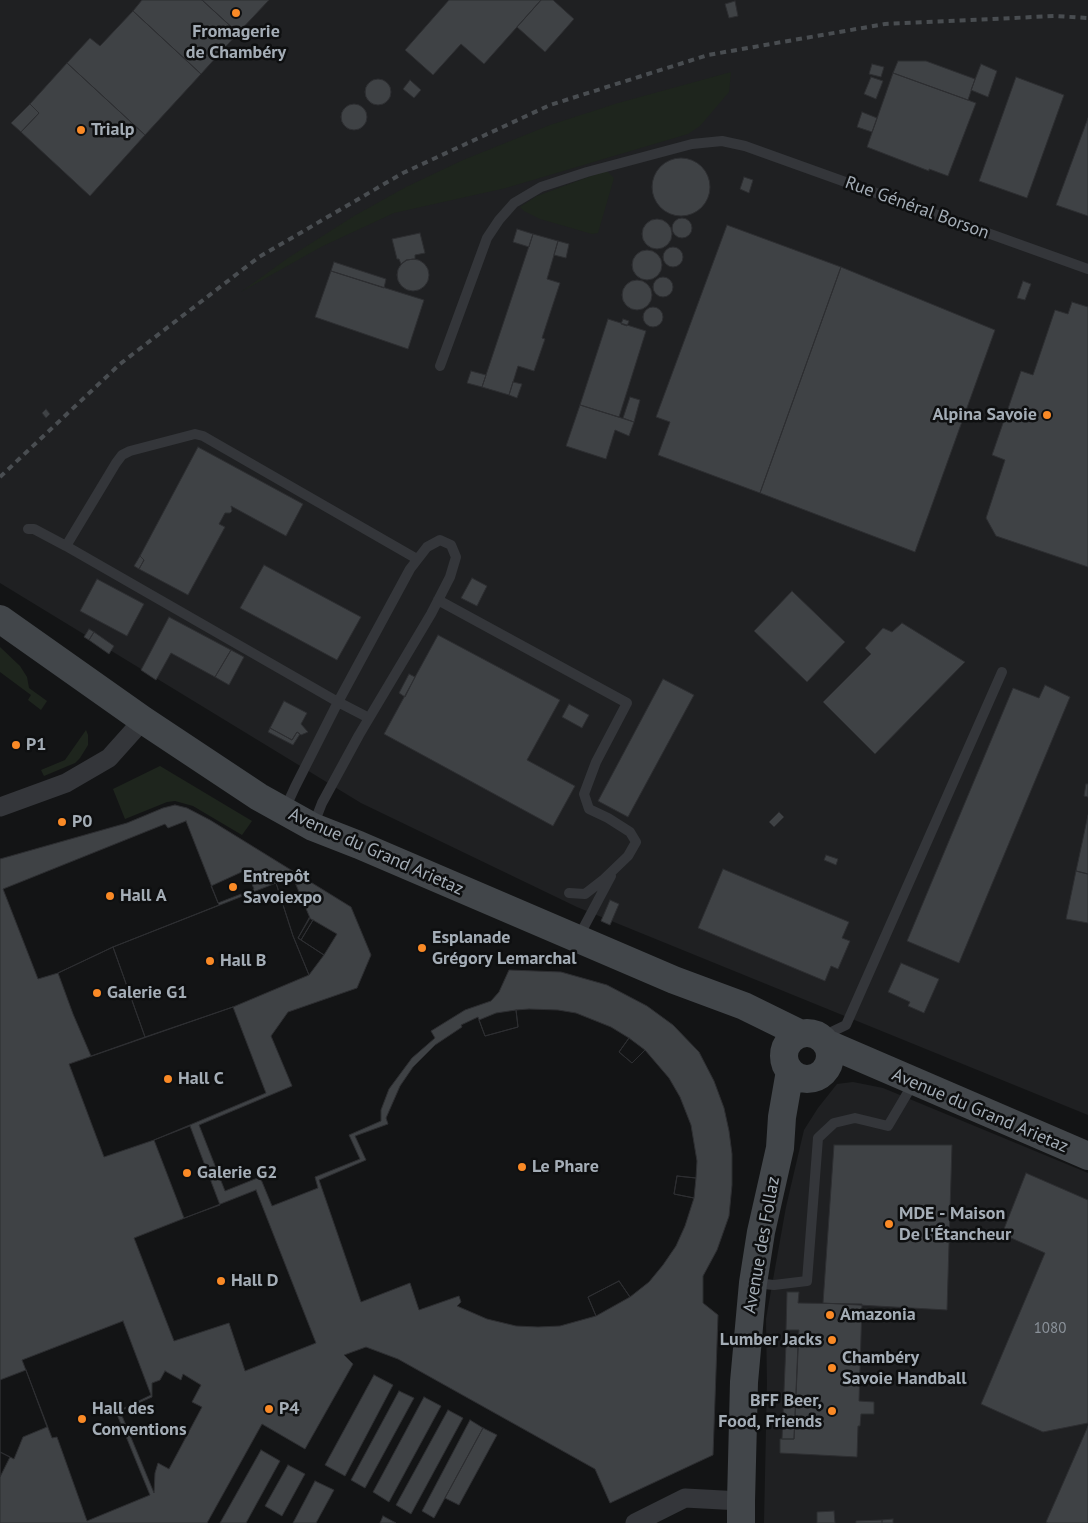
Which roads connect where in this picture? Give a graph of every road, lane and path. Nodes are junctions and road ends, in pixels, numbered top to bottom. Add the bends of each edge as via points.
1 (1088, 269) edge
2 (440, 366) dead end
3 (28, 529) dead end
4 (66, 546) junction
5 (417, 559) junction
6 (438, 600) junction
7 (0, 619) edge
8 (1002, 672) dead end
9 (338, 702) junction
10 (370, 718) junction
11 (143, 720) junction
12 (0, 807) edge
13 (284, 811) junction
14 (313, 827) junction
15 (617, 867) junction
16 (569, 893) dead end
17 (578, 939) junction
18 (808, 1056) junction
19 (914, 1082) junction
20 (1088, 1156) edge
21 (753, 1283) junction
22 (741, 1512) edge
23 (635, 1523) edge

1 - 2 lane, Rue Général Borson via 746,146 722,141 692,144 586,172 541,187 514,203 487,238
3 - 4 lane
4 - 5 lane via 122,455 195,434
4 - 9 lane
5 - 6 lane via 427,546 440,540 451,545 456,557
5 - 9 lane
6 - 10 lane
6 - 15 lane via 626,703 596,762 584,794 590,809 630,832 636,842
7 - 11 main road, Avenue du Grand Arietaz
8 - 18 lane via 846,1025
9 - 10 lane
9 - 13 lane
10 - 14 lane via 322,803
11 - 12 street via 109,758 66,783
11 - 13 main road, Avenue du Grand Arietaz
13 - 14 main road, Avenue du Grand Arietaz
14 - 17 main road, Avenue du Grand Arietaz
15 - 16 lane via 585,894
15 - 17 lane
17 - 18 main road, Avenue du Grand Arietaz via 744,1006
18 - 19 main road, Avenue du Grand Arietaz via 858,1070 873,1065
18 - 21 main road, Avenue des Follaz via 782,1117 780,1148
19 - 20 main road, Avenue du Grand Arietaz
19 - 21 lane via 888,1126 855,1118 834,1123 818,1138 807,1281 774,1285
21 - 22 main road, Avenue des Follaz via 744,1382
22 - 23 street via 685,1498

